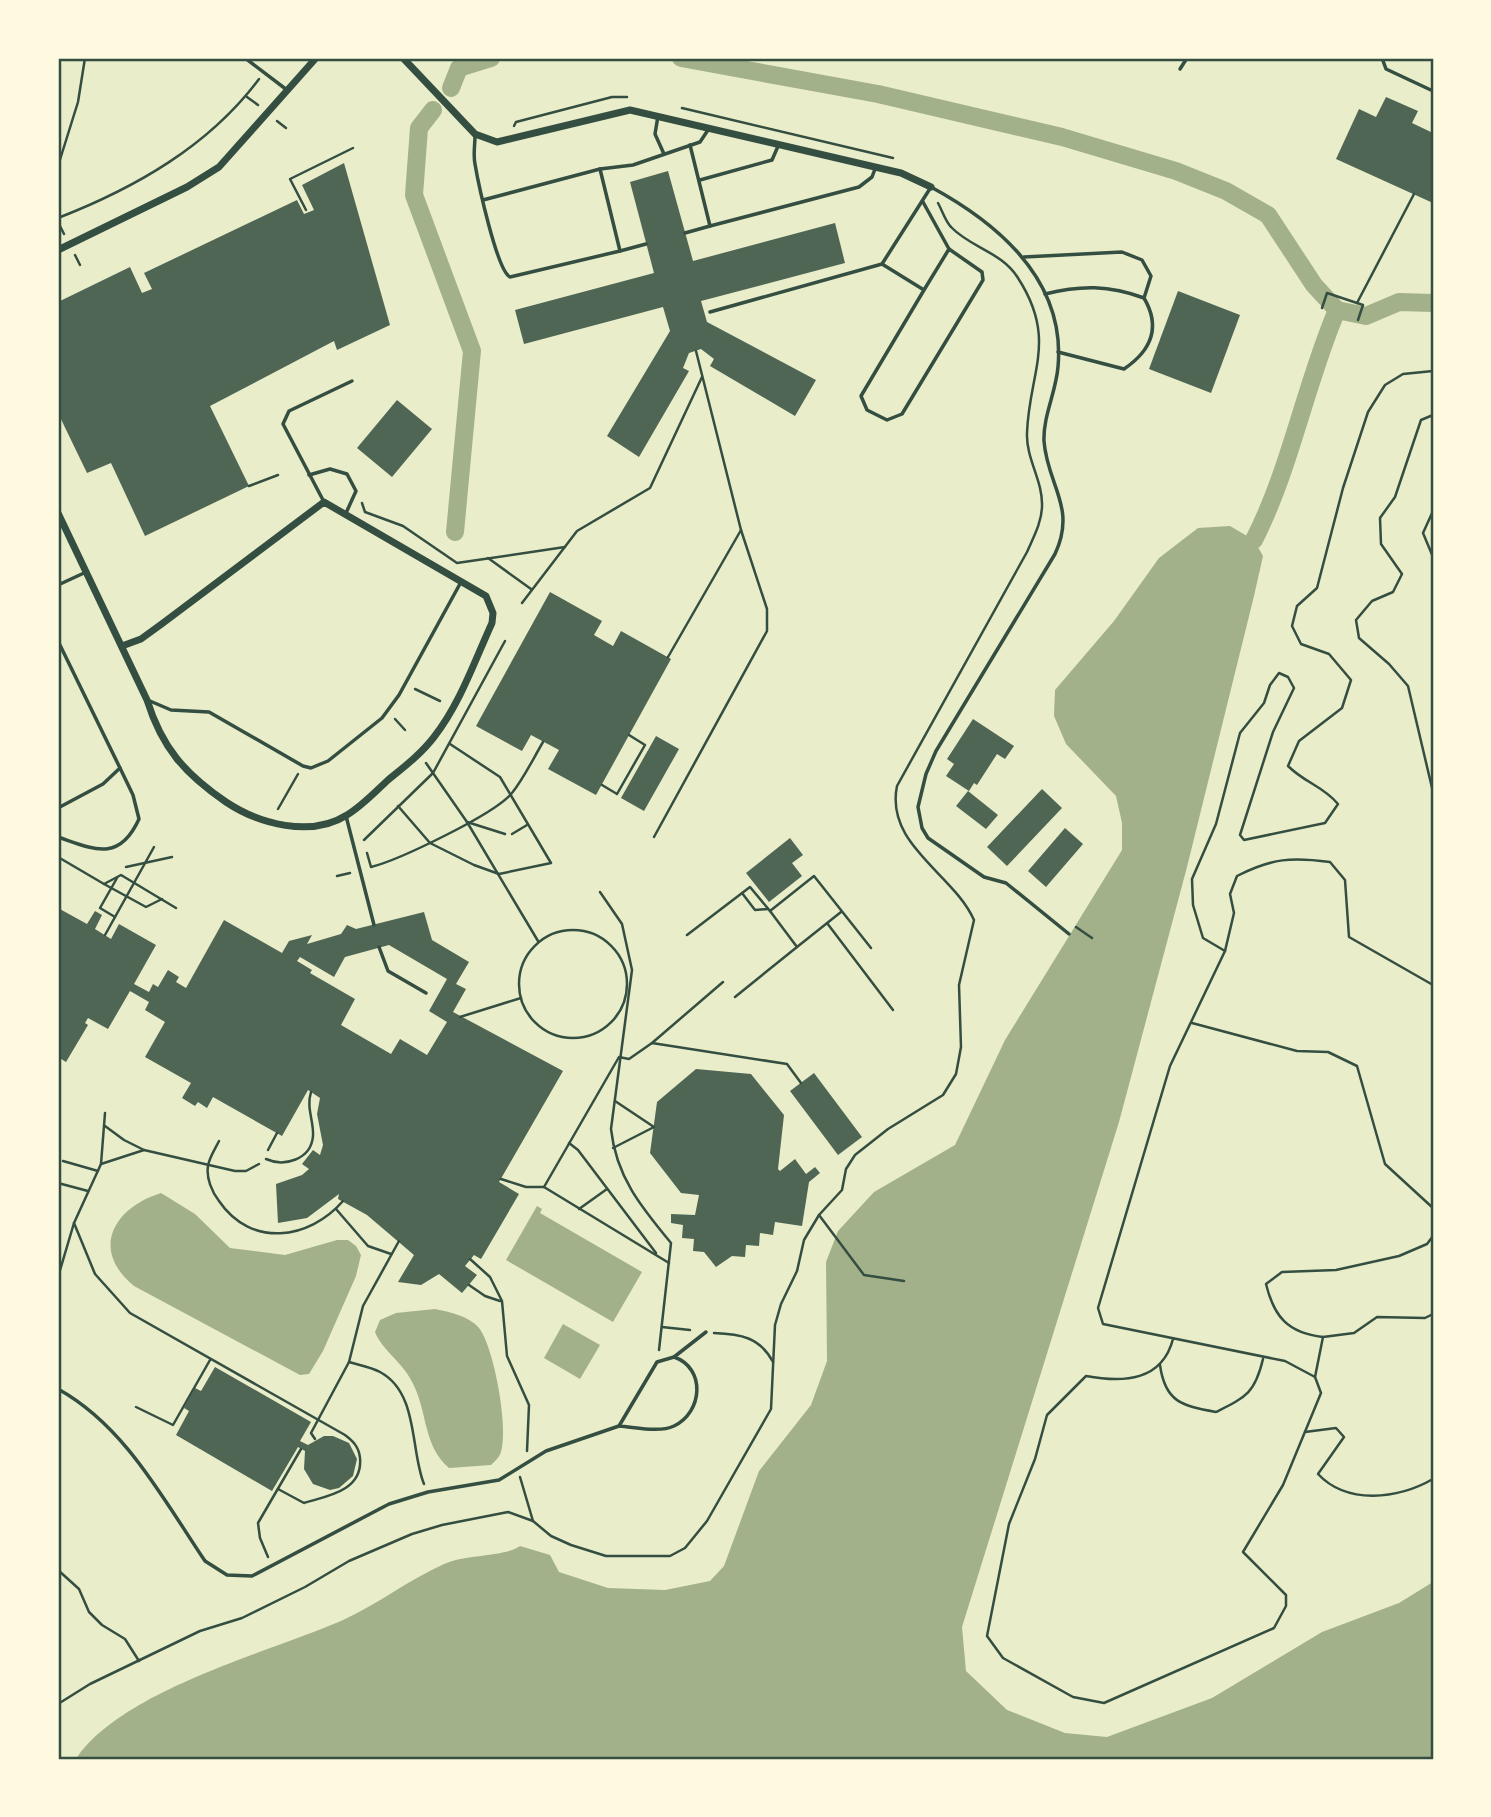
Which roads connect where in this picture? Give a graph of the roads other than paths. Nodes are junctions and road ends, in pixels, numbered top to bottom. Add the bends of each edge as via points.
1 (245, 58) edge
2 (316, 58) edge
3 (403, 58) edge
4 (1187, 58) edge
5 (1381, 58) edge
6 (1180, 69) dead end
7 (288, 90) junction
8 (1433, 91) edge
9 (659, 115) junction
10 (709, 126) junction
11 (475, 134) junction
12 (779, 143) junction
13 (690, 145) junction
14 (664, 154) junction
15 (876, 166) junction
16 (600, 169) junction
17 (700, 180) junction
18 (930, 187) junction
19 (483, 200) junction
20 (923, 201) junction
21 (710, 226) junction
22 (685, 233) dead end
23 (646, 244) dead end
24 (948, 249) junction
25 (58, 250) edge
26 (620, 251) junction
27 (1024, 257) junction
28 (882, 264) junction
29 (925, 290) junction
30 (1045, 294) junction
31 (1144, 298) junction
32 (710, 312) dead end
33 (1058, 352) junction
34 (352, 381) dead end
35 (308, 475) junction
36 (324, 502) junction
37 (58, 513) edge
38 (345, 515) junction
39 (86, 572) junction
40 (462, 580) junction
41 (58, 585) edge
42 (58, 641) edge
43 (122, 646) junction
44 (147, 700) junction
45 (120, 768) junction
46 (58, 808) edge
47 (346, 816) junction
48 (58, 837) edge
49 (374, 925) dead end
50 (1069, 934) dead end
51 (379, 947) dead end
52 (426, 993) dead end
53 (706, 1332) road end
54 (674, 1357) junction
55 (58, 1389) edge
56 (619, 1426) junction

1 - 7 lane
2 - 7 street
3 - 11 street
4 - 6 lane
5 - 8 lane via 1386,69
7 - 25 street via 233,154 204,178
9 - 10 street
9 - 11 street via 630,110 496,142
9 - 14 lane via 655,134
10 - 12 street
10 - 13 lane via 705,137
11 - 19 lane via 474,162
12 - 15 street
12 - 17 lane via 772,160
13 - 14 lane
13 - 17 lane
14 - 16 lane via 633,165
15 - 18 street
15 - 21 lane via 873,177 859,187
16 - 19 lane
16 - 26 lane
17 - 21 lane
18 - 20 lane
18 - 27 lane via 979,215
19 - 26 lane via 502,269 510,278
20 - 24 lane
20 - 28 lane
21 - 22 lane
23 - 26 lane
24 - 29 lane
24 - 29 lane via 978,267 983,280 902,414 887,420 867,410 861,396
27 - 30 lane
27 - 31 lane via 1122,251 1142,260 1151,276
28 - 29 lane
28 - 32 lane
30 - 31 lane via 1081,285
30 - 33 lane
31 - 33 lane via 1154,316 1149,343 1139,359 1124,369
33 - 50 lane via 1044,443 1063,507 1062,539 936,751 918,807 928,838 984,877 1006,883
34 - 35 lane via 284,416 283,424
35 - 36 lane
35 - 38 lane via 330,470 347,474 356,491
36 - 38 street
36 - 43 street via 141,639
37 - 39 street
38 - 40 street
39 - 41 lane
39 - 43 street
40 - 44 lane via 388,711 328,761 312,768 209,712 171,710
40 - 47 street via 491,603 492,623 436,735
42 - 45 lane
43 - 44 street
44 - 47 street via 157,733 183,768 232,806 279,826 313,825
45 - 46 lane via 103,784
45 - 48 lane via 138,807 139,820 132,832 103,850
47 - 49 lane
51 - 52 lane via 388,971
53 - 54 lane
54 - 56 lane via 657,1362
54 - 56 lane via 690,1365 697,1381 689,1413 664,1428
55 - 56 lane via 114,1432 205,1561 236,1577 252,1576 273,1566 377,1509 428,1492 487,1484 546,1451

